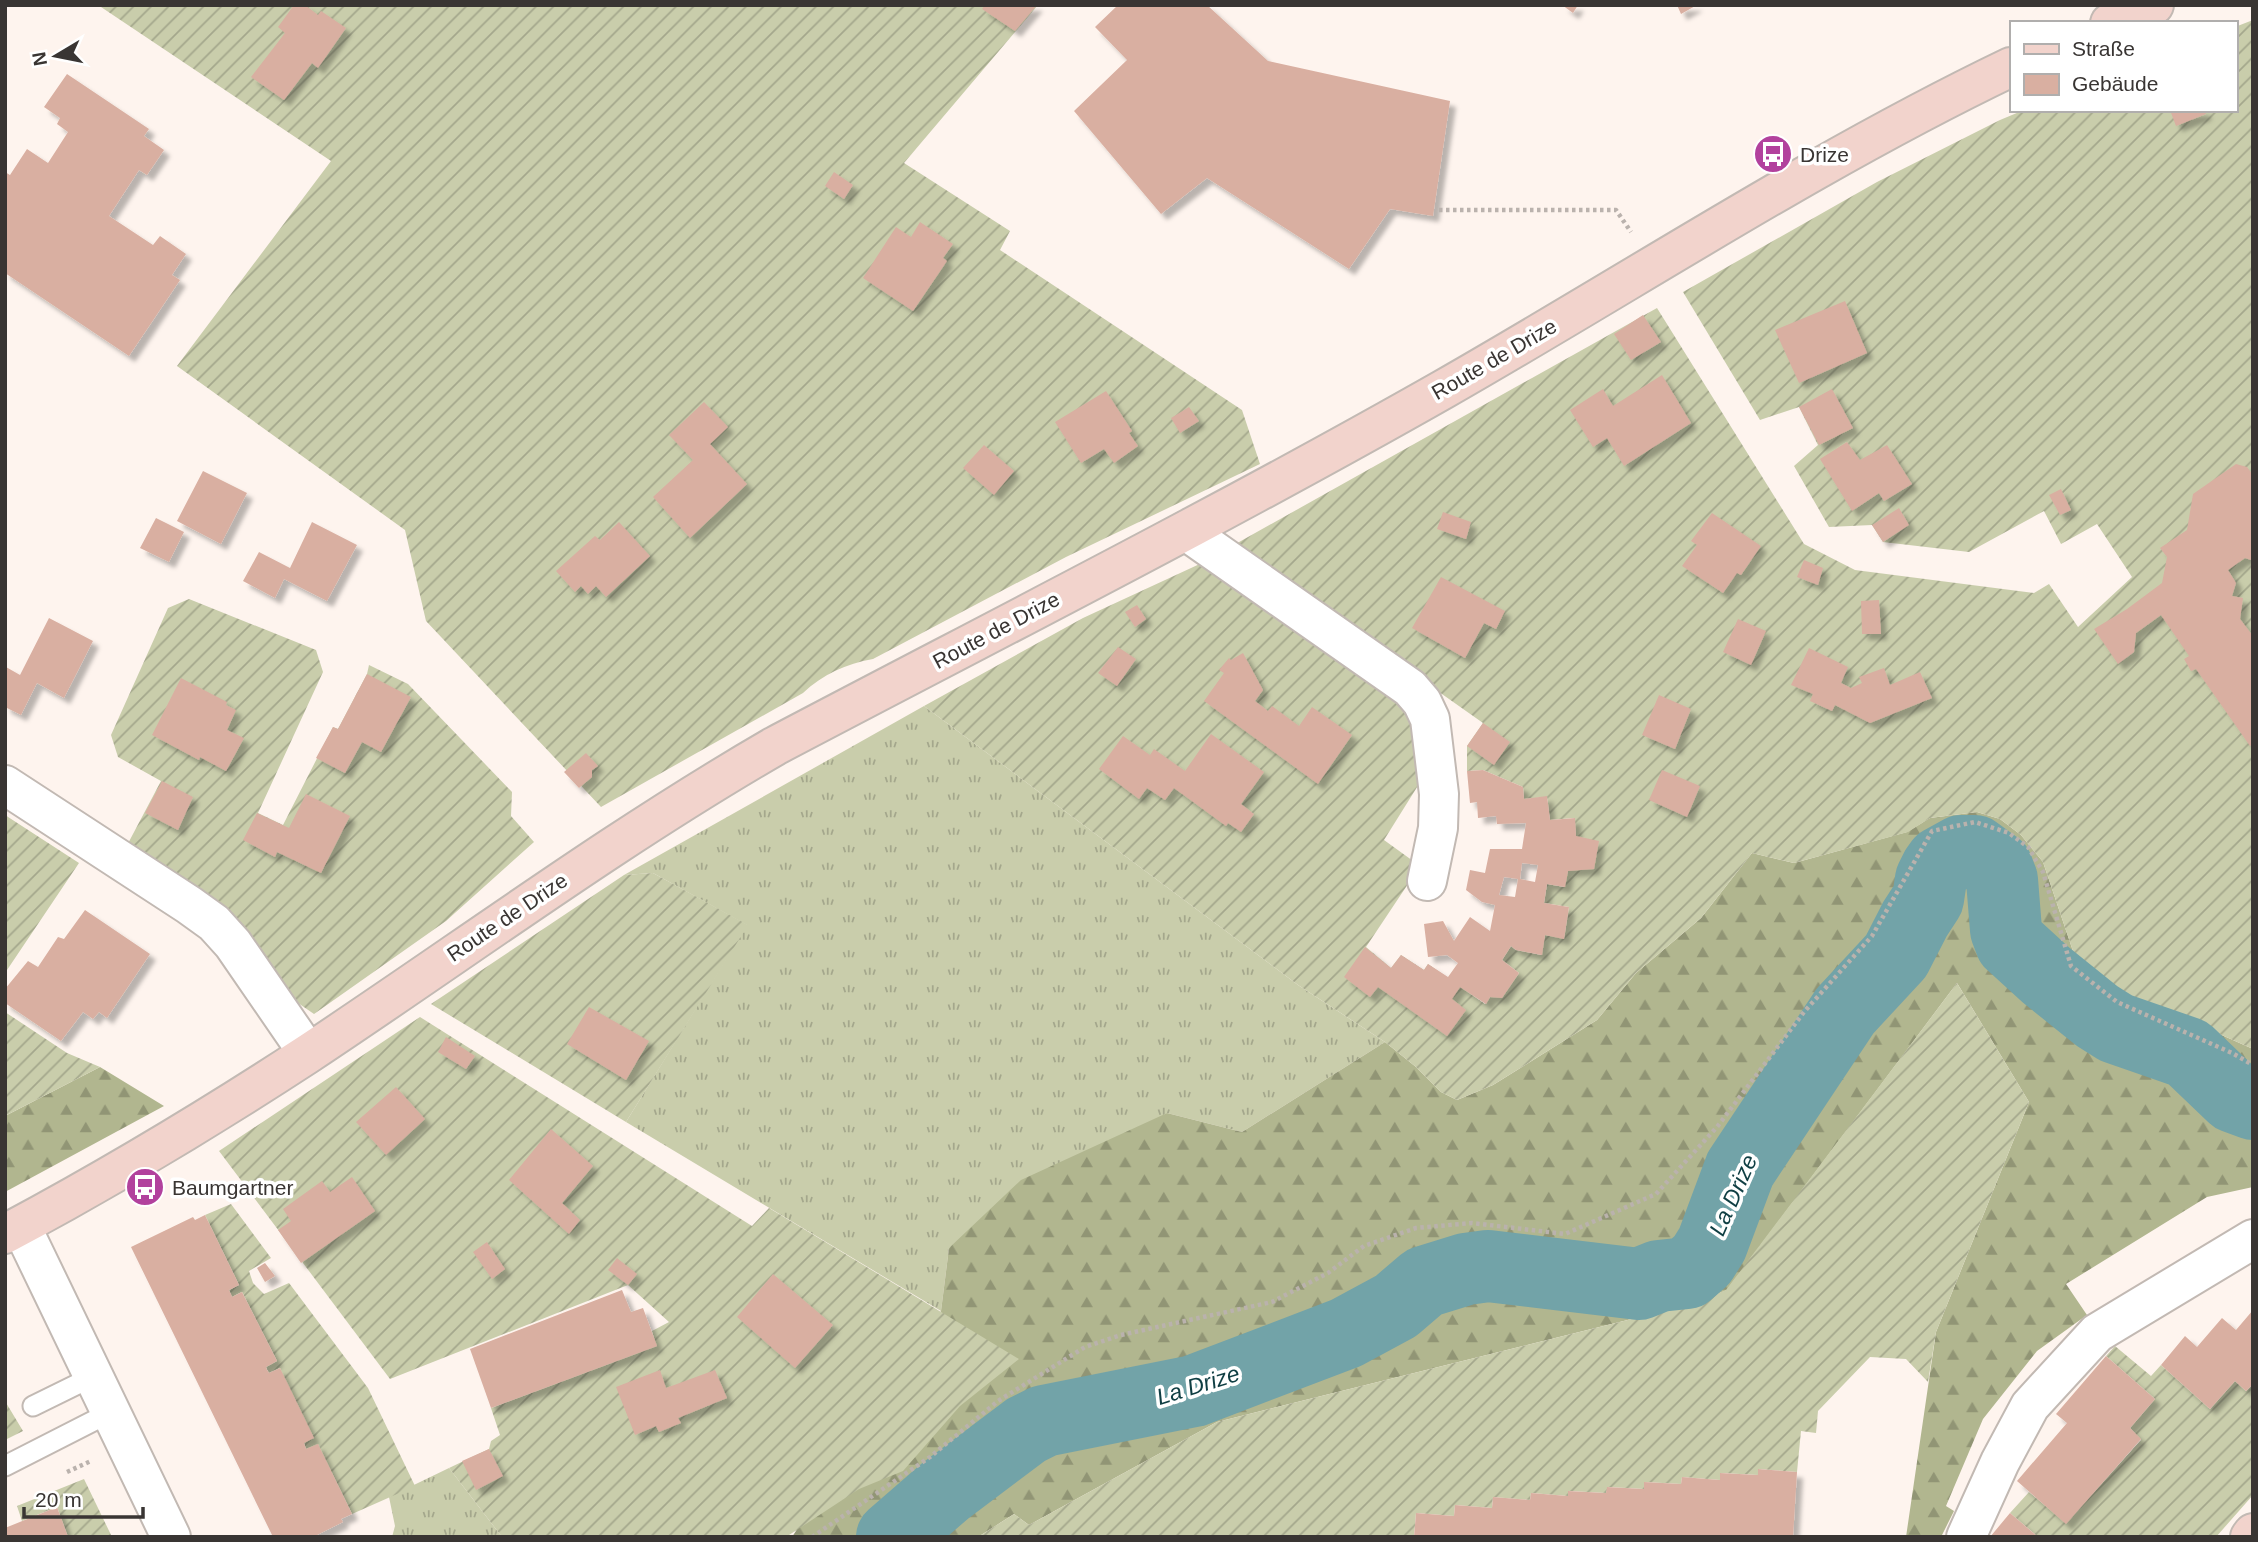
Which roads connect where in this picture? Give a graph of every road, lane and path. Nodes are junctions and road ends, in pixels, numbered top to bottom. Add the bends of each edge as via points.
1 (2154, 5) edge
2 (2115, 21) edge
3 (2010, 67) edge
4 (1438, 210) dead end
5 (1638, 241) dead end
6 (1186, 531) junction
7 (5, 785) edge
8 (1427, 881) dead end
9 (308, 1053) junction
10 (2253, 1065) edge
11 (13, 1230) edge
12 (2253, 1239) edge
13 (94, 1376) junction
14 (33, 1406) dead end
15 (111, 1412) junction
16 (5, 1466) edge
17 (171, 1537) edge
18 (812, 1537) edge
19 (1966, 1537) edge

1 - 2 main road
3 - 6 main road, Route de Drize via 1786,187 1460,379
4 - 5 path via 1616,210
6 - 8 street via 1410,688 1422,702 1430,719 1438,794 1438,828
6 - 9 main road, Route de Drize via 718,779
7 - 9 street via 214,923
9 - 11 main road, Route de Drize via 141,1159
10 - 18 path via 2117,1002 2071,967 2043,872 2019,840 1975,822 1932,831 1872,936 1804,1012 1717,1127 1656,1194 1565,1234 1472,1223 1416,1228 1364,1246 1328,1273 1272,1302 1085,1347 998,1401 929,1457
11 - 13 street
12 - 19 street via 2097,1333 2030,1406
13 - 14 lane
13 - 15 street
15 - 16 lane
15 - 17 street

